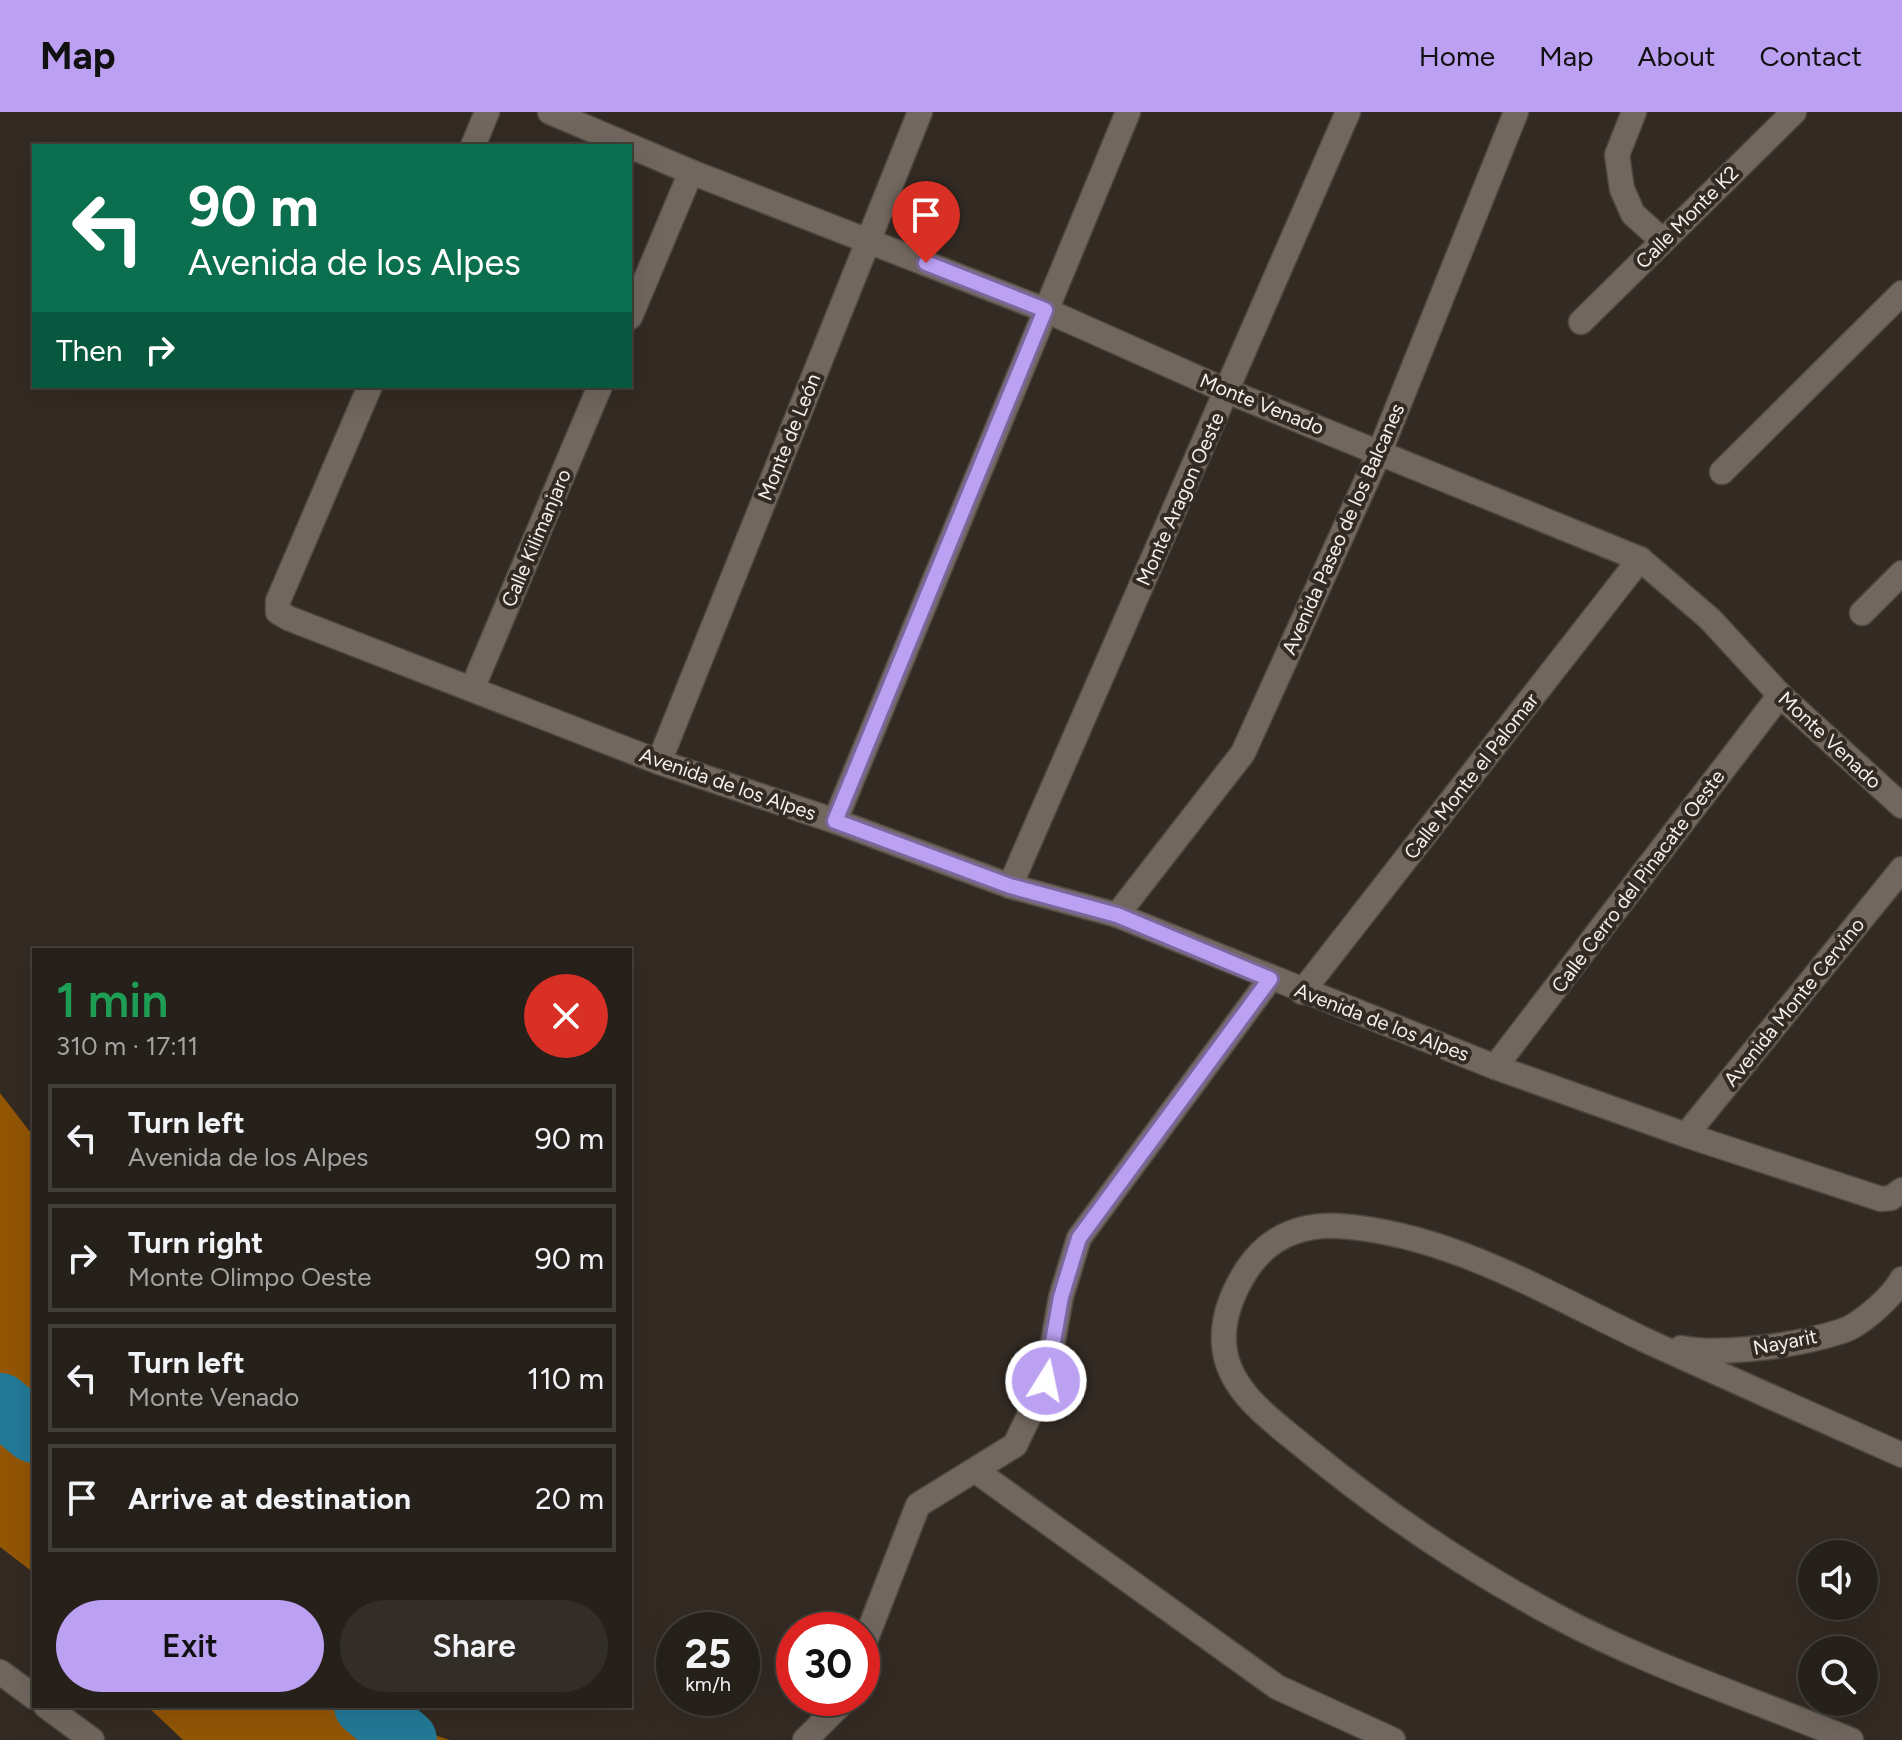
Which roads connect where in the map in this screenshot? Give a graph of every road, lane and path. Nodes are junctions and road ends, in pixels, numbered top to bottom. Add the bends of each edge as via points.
1 (487, 112) edge
2 (550, 112) edge
3 (920, 112) edge
4 (1128, 112) edge
5 (1348, 112) edge
6 (1516, 112) edge
7 (1634, 112) edge
8 (1794, 112) edge
9 (474, 144) edge
10 (625, 144) edge
11 (632, 147) edge
12 (691, 172) junction
13 (867, 239) junction
14 (1663, 241) junction
15 (1902, 293) edge
16 (1045, 310) junction
17 (632, 312) edge
18 (1581, 322) dead end
19 (369, 388) edge
20 (599, 388) edge
21 (1227, 391) junction
22 (1380, 451) junction
23 (1722, 472) dead end
24 (1640, 559) junction
25 (1902, 573) edge
26 (1862, 613) dead end
27 (472, 689) junction
28 (1780, 695) junction
29 (659, 762) junction
30 (1902, 806) edge
31 (835, 821) junction
32 (1902, 869) edge
33 (1010, 886) junction
34 (1117, 915) junction
35 (1270, 979) junction
36 (1302, 992) junction
37 (1495, 1067) junction
38 (1686, 1135) junction
39 (1898, 1202) edge
40 (1902, 1279) edge
41 (1647, 1341) junction
42 (1902, 1455) edge
43 (976, 1471) junction
44 (876, 1612) edge
45 (0, 1672) edge
46 (32, 1696) edge
47 (48, 1708) edge
48 (829, 1716) edge
49 (1816, 1732) edge
50 (77, 1736) edge
51 (805, 1740) edge
52 (1393, 1740) edge
53 (1851, 1740) edge

1 - 9 street
2 - 10 street, Monte Venado
3 - 13 street, Monte de León
4 - 16 street
5 - 21 street, Monte Aragon Oeste
6 - 22 street, Avenida Paseo de los Balcanes
7 - 14 street via 1617,155 1622,189 1633,214
8 - 14 street, Calle Monte K2
11 - 12 street, Monte Venado
12 - 13 street, Monte Venado
12 - 17 street
13 - 16 street, Monte Venado
13 - 29 street, Monte de León
14 - 18 street, Calle Monte K2
15 - 23 street
16 - 21 street, Monte Venado
16 - 31 street
19 - 27 street, Avenida de los Alpes via 278,601 278,612
20 - 27 street, Calle Kilimanjaro
21 - 22 street, Monte Venado
21 - 33 street, Monte Aragon Oeste
22 - 24 street, Monte Venado
22 - 34 street, Avenida Paseo de los Balcanes via 1243,753
24 - 28 street, Monte Venado via 1710,619
24 - 36 street, Calle Monte el Palomar
25 - 26 street
27 - 29 street, Avenida de los Alpes
28 - 30 street, Monte Venado
28 - 37 street, Calle Cerro del Pinacate Oeste
29 - 31 street, Avenida de los Alpes
31 - 33 street, Avenida de los Alpes
32 - 38 street, Avenida Monte Cervino
33 - 34 street, Avenida de los Alpes
34 - 35 street, Avenida de los Alpes
35 - 36 street, Avenida de los Alpes
35 - 43 street via 1079,1238 1061,1297 1046,1381 1015,1445
36 - 37 street, Avenida de los Alpes
37 - 38 street, Avenida de los Alpes
38 - 39 street, Avenida de los Alpes
40 - 41 street, Nayarit via 1895,1294 1845,1331 1748,1350 1697,1351
41 - 42 street
41 - 49 street via 1487,1265 1420,1241 1341,1226 1289,1231 1254,1259 1233,1292 1223,1328 1233,1376 1262,1412 1401,1524 1557,1616
43 - 44 street via 918,1505
43 - 52 street via 1277,1687
45 - 46 street
47 - 50 street
48 - 51 street
49 - 53 street

